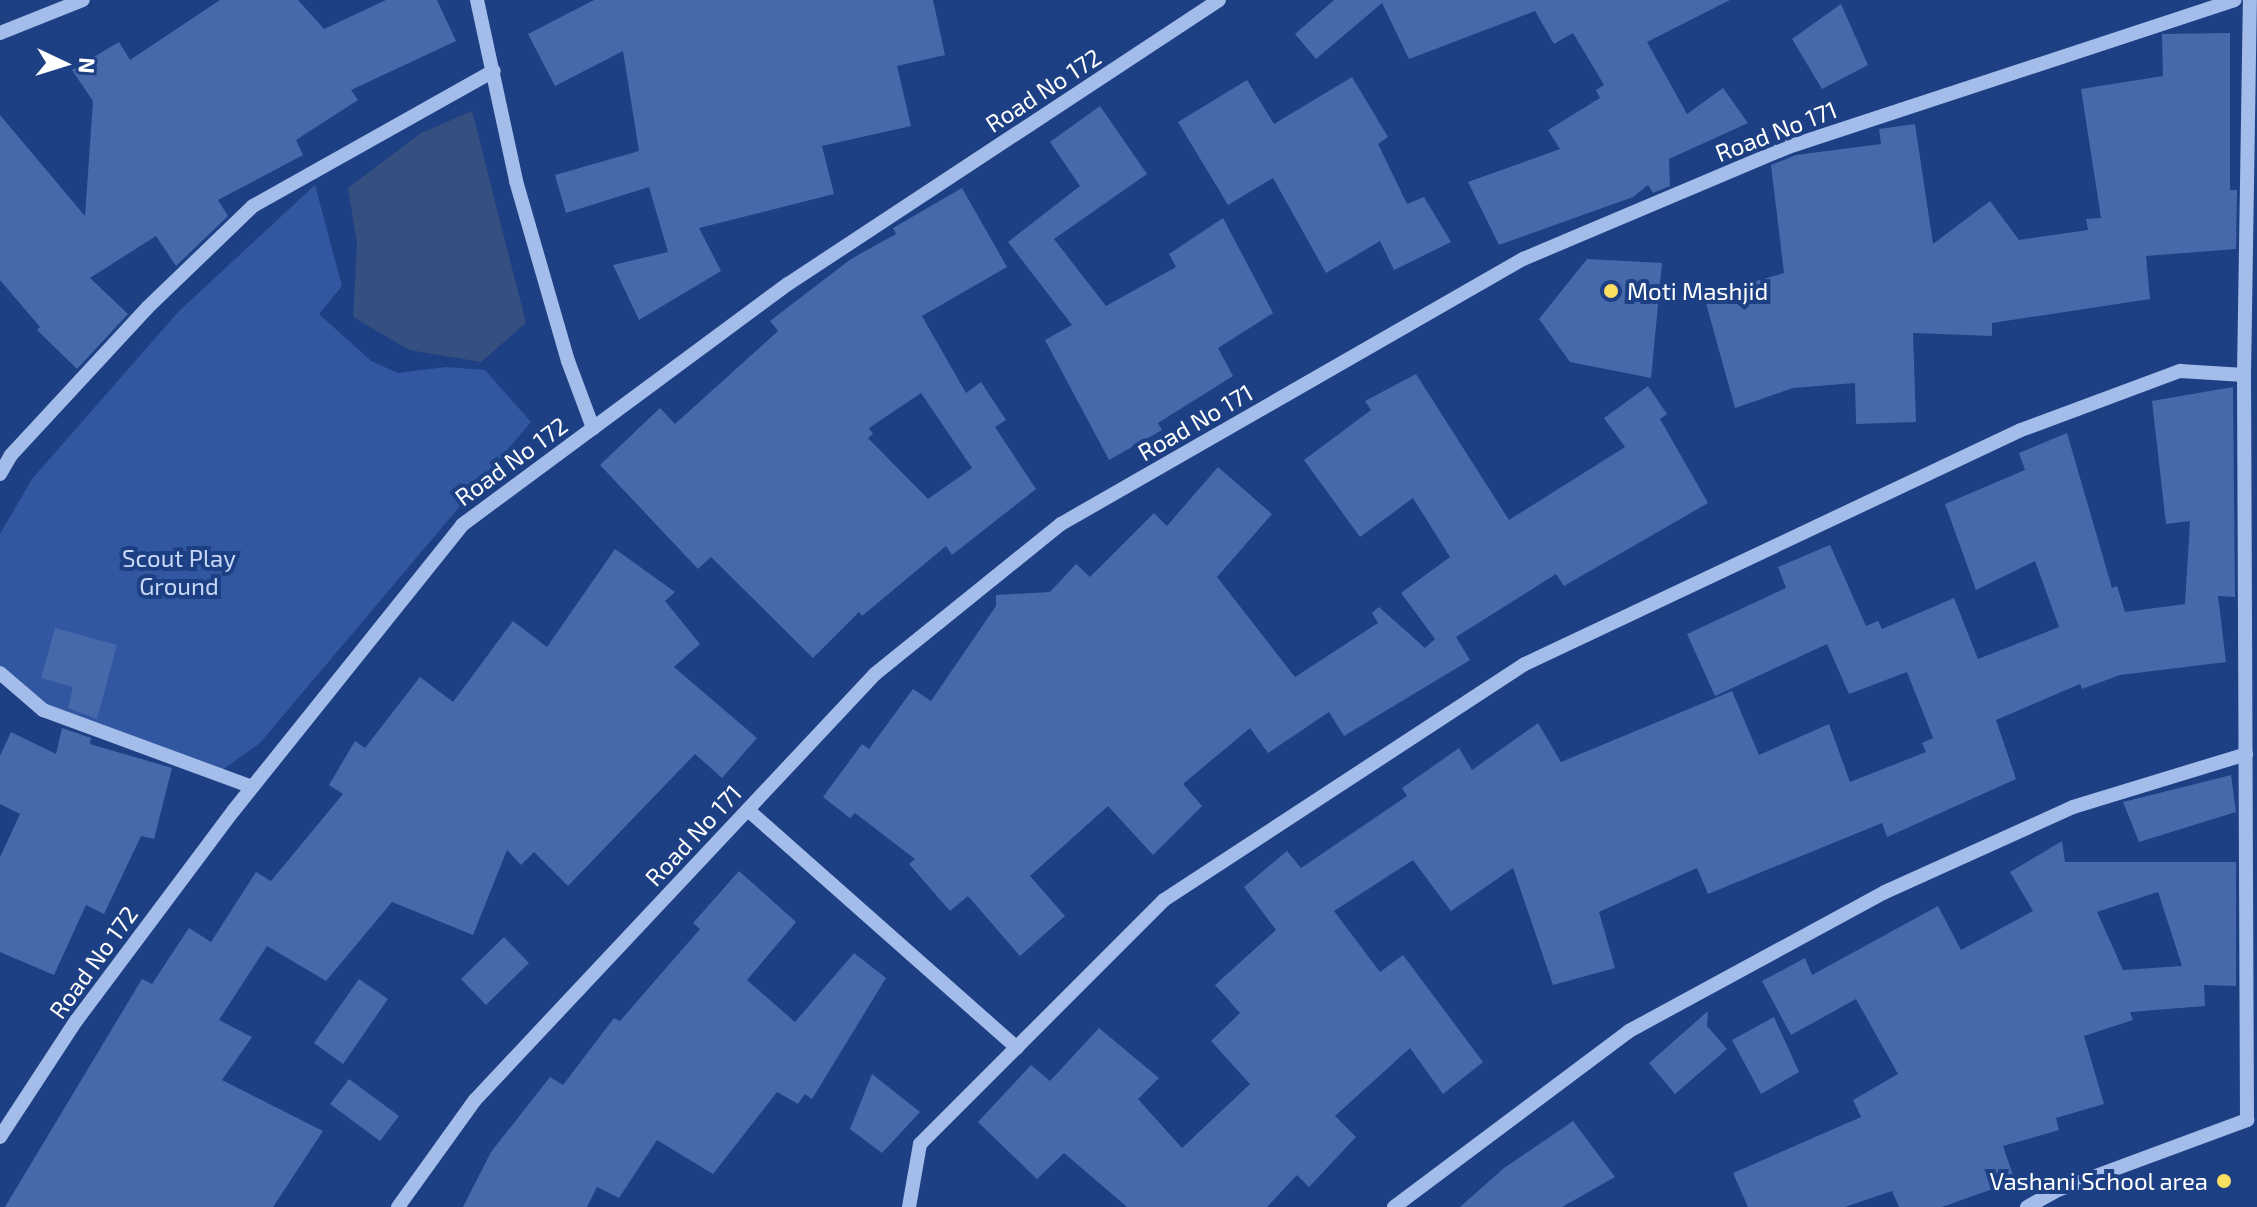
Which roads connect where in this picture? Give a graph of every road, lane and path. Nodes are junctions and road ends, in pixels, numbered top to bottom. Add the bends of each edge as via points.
1 (83, 0) edge
2 (477, 0) edge
3 (1219, 0) edge
4 (2234, 0) edge
5 (2250, 0) edge
6 (0, 33) edge
7 (494, 71) junction
8 (2244, 375) junction
9 (593, 428) junction
10 (0, 474) edge
11 (0, 673) edge
12 (2246, 754) junction
13 (252, 787) junction
14 (748, 810) junction
15 (1017, 1048) junction
16 (2252, 1118) edge
17 (0, 1137) edge
18 (398, 1207) edge
19 (909, 1207) edge
20 (1394, 1207) edge
21 (2027, 1207) edge

1 - 6 street
2 - 7 street
3 - 9 street, Road No 172 via 788,284
4 - 14 street, Road No 171 via 1788,147 1523,259 1061,524 875,674
5 - 8 street
7 - 9 street via 516,181
7 - 10 street via 253,206 147,308 11,455
8 - 12 street
8 - 15 street via 2180,371 2021,430 1525,664 1164,900
9 - 13 street, Road No 172 via 462,525
11 - 13 street via 43,710
12 - 16 street
12 - 20 street via 2073,807 1885,892 1629,1031
13 - 17 street, Road No 172 via 76,1021
14 - 15 street
14 - 18 street, Road No 171 via 475,1100
15 - 19 street via 920,1144
16 - 21 street via 2058,1190

